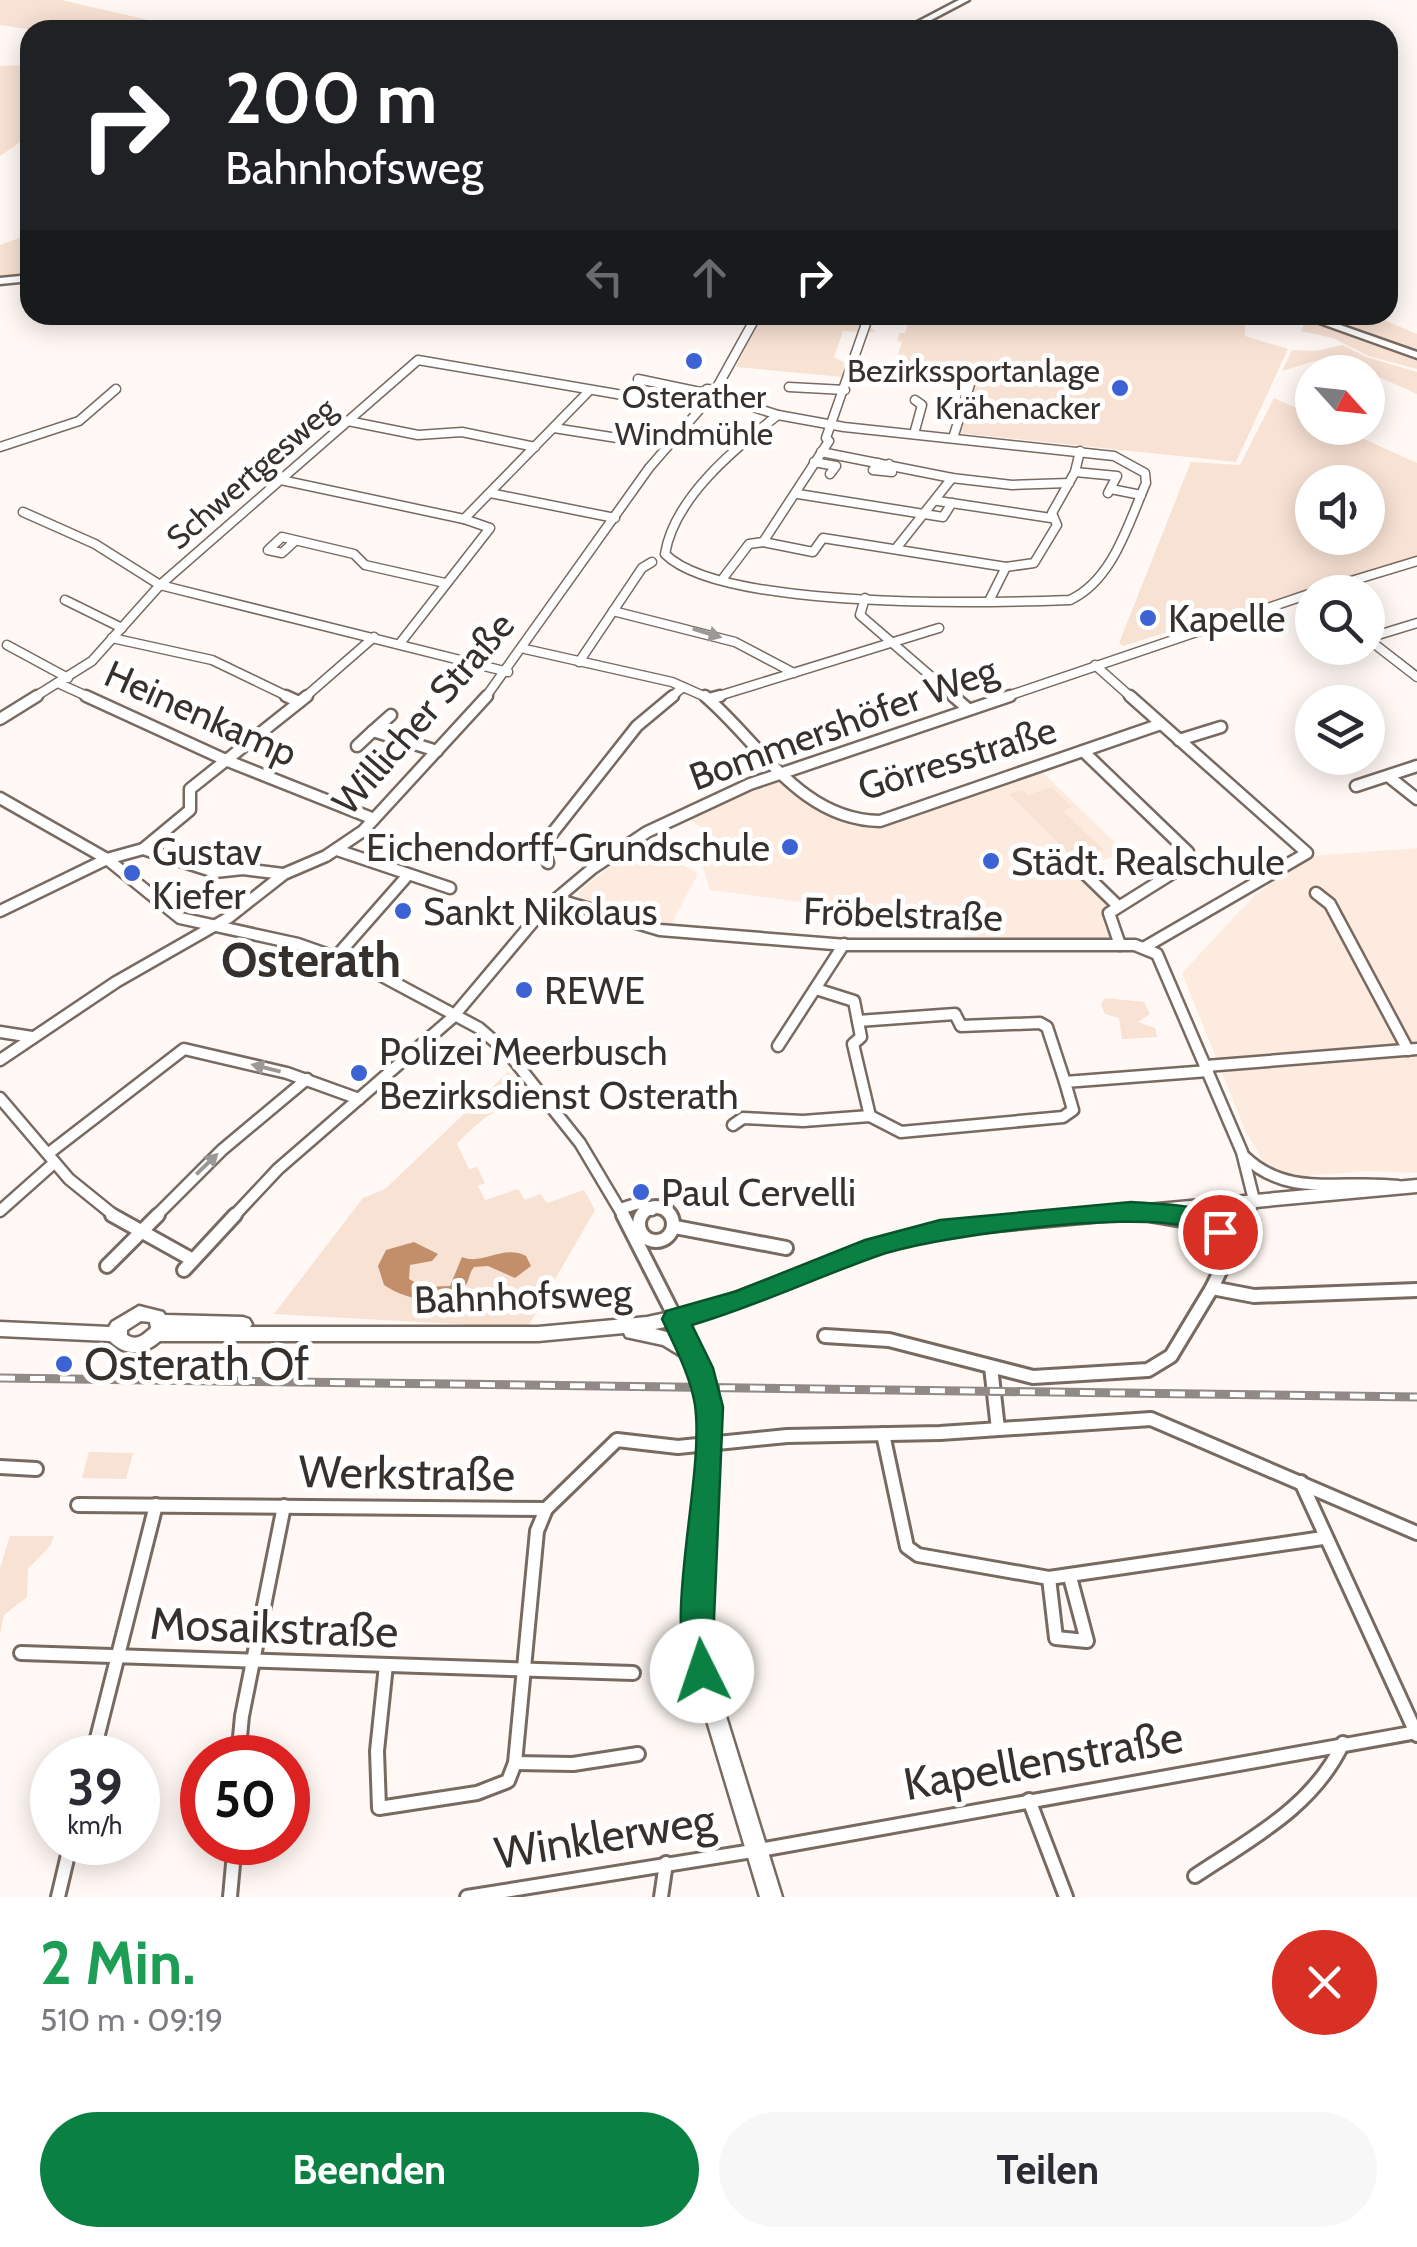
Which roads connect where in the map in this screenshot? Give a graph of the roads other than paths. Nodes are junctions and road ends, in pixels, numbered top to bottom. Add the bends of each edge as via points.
1 (965, 0) edge
2 (926, 20) edge
3 (751, 325) edge
4 (866, 325) edge
5 (1331, 325) edge
6 (1417, 355) edge
7 (972, 378) dead end
8 (638, 379) dead end
9 (789, 387) dead end
10 (116, 389) dead end
11 (716, 389) junction
12 (845, 390) junction
13 (588, 392) junction
14 (700, 392) junction
15 (640, 398) dead end
16 (725, 398) junction
17 (915, 400) dead end
18 (707, 401) junction
19 (778, 415) junction
20 (348, 421) junction
21 (833, 425) junction
22 (554, 428) junction
23 (914, 434) junction
24 (953, 438) junction
25 (630, 440) dead end
26 (0, 447) edge
27 (535, 447) junction
28 (821, 452) junction
29 (1080, 452) junction
30 (814, 462) junction
31 (1075, 472) junction
32 (830, 474) dead end
33 (949, 476) junction
34 (281, 480) junction
35 (1069, 483) junction
36 (490, 493) junction
37 (798, 494) junction
38 (1141, 494) junction
39 (938, 501) junction
40 (952, 503) junction
41 (23, 512) dead end
42 (920, 512) junction
43 (615, 518) junction
44 (1050, 518) junction
45 (464, 520) junction
46 (766, 538) junction
47 (296, 541) dead end
48 (898, 546) junction
49 (1417, 561) edge
50 (652, 562) dead end
51 (1006, 566) junction
52 (1373, 575) edge
53 (724, 577) junction
54 (160, 584) junction
55 (444, 584) junction
56 (865, 598) junction
57 (65, 600) dead end
58 (1295, 600) edge
59 (989, 601) junction
60 (613, 611) junction
61 (1417, 623) edge
62 (122, 628) junction
63 (939, 628) dead end
64 (1385, 633) edge
65 (374, 637) junction
66 (112, 638) junction
67 (401, 642) junction
68 (892, 643) junction
69 (7, 645) dead end
70 (525, 650) junction
71 (1385, 652) edge
72 (579, 662) junction
73 (1095, 665) junction
74 (508, 672) junction
75 (794, 673) junction
76 (1417, 677) edge
77 (64, 681) junction
78 (684, 687) junction
79 (709, 699) junction
80 (300, 702) junction
81 (968, 708) junction
82 (391, 714) dead end
83 (0, 719) edge
84 (1162, 724) junction
85 (1221, 727) dead end
86 (373, 730) junction
87 (1179, 740) junction
88 (357, 746) dead end
89 (438, 751) junction
90 (1082, 752) junction
91 (228, 761) junction
92 (1417, 766) edge
93 (783, 772) junction
94 (1388, 776) junction
95 (1356, 786) dead end
96 (0, 798) edge
97 (1417, 799) edge
98 (374, 818) junction
99 (142, 850) junction
100 (337, 850) junction
101 (108, 859) junction
102 (548, 862) dead end
103 (1081, 870) dead end
104 (284, 874) junction
105 (408, 876) junction
106 (450, 888) dead end
107 (1316, 893) dead end
108 (556, 898) junction
109 (1116, 904) junction
110 (0, 911) edge
111 (217, 926) junction
112 (844, 944) junction
113 (1120, 945) junction
114 (1145, 947) junction
115 (334, 958) junction
116 (816, 989) junction
117 (457, 1012) junction
118 (858, 1021) junction
119 (0, 1032) edge
120 (32, 1038) junction
121 (778, 1046) dead end
122 (1412, 1050) edge
123 (0, 1060) edge
124 (1207, 1068) junction
125 (307, 1079) junction
126 (1065, 1082) junction
127 (0, 1098) edge
128 (359, 1099) junction
129 (870, 1116) junction
130 (733, 1125) dead end
131 (1242, 1152) junction
132 (52, 1158) junction
133 (1409, 1186) edge
134 (1254, 1200) junction
135 (620, 1210) junction
136 (652, 1210) junction
137 (0, 1211) edge
138 (1131, 1212) junction
139 (675, 1228) junction
140 (138, 1233) junction
141 (786, 1248) dead end
142 (1226, 1259) junction
143 (107, 1266) dead end
144 (1212, 1288) junction
145 (1417, 1290) edge
146 (676, 1319) junction
147 (160, 1328) junction
148 (0, 1329) edge
149 (119, 1329) junction
150 (593, 1330) junction
151 (825, 1336) dead end
152 (694, 1358) junction
153 (991, 1368) junction
154 (998, 1429) junction
155 (883, 1434) junction
156 (708, 1446) junction
157 (0, 1467) edge
158 (36, 1469) dead end
159 (1301, 1482) junction
160 (78, 1505) dead end
161 (156, 1505) junction
162 (284, 1506) junction
163 (546, 1509) junction
164 (1417, 1533) edge
165 (1323, 1538) junction
166 (1049, 1578) junction
167 (1070, 1578) junction
168 (22, 1653) dead end
169 (118, 1657) junction
170 (253, 1661) junction
171 (386, 1665) junction
172 (524, 1670) junction
173 (633, 1673) dead end
174 (1417, 1733) edge
175 (98, 1735) edge
176 (242, 1735) edge
177 (1344, 1743) junction
178 (638, 1754) dead end
179 (515, 1762) junction
180 (1029, 1800) junction
181 (756, 1850) junction
182 (666, 1863) junction
183 (66, 1865) edge
184 (233, 1865) edge
185 (1194, 1876) dead end
186 (58, 1897) edge
187 (230, 1897) edge
188 (467, 1897) edge
189 (661, 1897) edge
190 (771, 1897) edge
191 (1066, 1897) edge

1 - 2 main road
3 - 11 street
4 - 12 street
5 - 6 main road
7 - 24 street
8 - 14 street
9 - 12 street
10 - 26 street via 79,421
11 - 14 street
11 - 16 street
12 - 21 street
13 - 15 street
13 - 20 street, Schwertgesweg via 418,360
13 - 22 street
14 - 18 street
16 - 18 street
16 - 19 street
17 - 23 street via 922,405
18 - 43 street, Willicher Straße
19 - 21 street
19 - 53 street via 713,472 665,542 664,554 676,565
20 - 27 street via 418,436 462,432
20 - 34 street, Schwertgesweg
21 - 23 street
21 - 28 street
22 - 25 street
22 - 27 street
23 - 24 street
24 - 29 street
27 - 36 street
28 - 30 street
28 - 33 street via 878,463 873,470 883,474 892,472 889,464
29 - 31 street
29 - 38 street via 1134,464 1145,473
30 - 32 street via 836,466
30 - 37 street via 794,488
31 - 35 street
31 - 38 street via 1117,476 1110,491
33 - 35 street
33 - 39 street
34 - 45 street
34 - 54 street, Schwertgesweg
35 - 44 street
36 - 43 street
36 - 45 street
37 - 42 street
37 - 46 street
38 - 59 street via 1095,589 1070,600
39 - 40 street
39 - 42 street
40 - 42 street via 944,517
40 - 44 street
41 - 54 street via 95,544
42 - 48 street
43 - 70 street, Willicher Straße
44 - 51 street via 1057,524 1034,562
45 - 55 street via 490,528
46 - 48 street via 813,552 824,538 876,549
46 - 53 street via 752,534
47 - 55 street
48 - 51 street
49 - 52 street, Bommershöfer Weg
50 - 60 street
51 - 59 street
53 - 56 street
54 - 62 street, Schwertgesweg
54 - 65 street
55 - 67 street
56 - 59 street
56 - 68 street via 860,615
57 - 62 street
58 - 73 street, Bommershöfer Weg
60 - 72 street
60 -> 75 street via 736,642
61 - 64 street
62 - 66 street, Schwertgesweg
63 - 68 street
65 - 67 street
65 - 80 street
66 - 77 street, Schwertgesweg
66 - 80 street via 212,660
67 - 74 street
68 - 75 street
68 - 81 street
69 - 77 street
70 - 72 street, Görresstraße
70 - 74 street, Willicher Straße
71 - 76 street
72 - 78 street, Görresstraße
73 - 81 street, Bommershöfer Weg
73 - 84 street
74 - 89 street, Willicher Straße
75 - 79 street
77 - 83 street, Schwertgesweg
77 - 91 street, Heinenkamp
78 - 79 street, Görresstraße
78 - 102 street via 648,713 552,833 542,850
79 - 93 street, Görresstraße
80 - 91 street
81 - 93 street, Bommershöfer Weg
82 - 86 street
84 - 87 street
84 - 90 street, Görresstraße
85 - 87 street
86 - 88 street
86 - 89 street
87 - 114 street via 1306,853
89 - 98 street, Willicher Straße
90 - 93 street, Görresstraße via 867,823 832,815
90 - 109 street via 1188,852 1184,866
91 - 98 street, Heinenkamp
91 - 99 street via 190,789 190,810
92 - 94 street
93 - 108 street, Bommershöfer Weg via 672,818
94 - 95 street
94 - 97 street
96 - 101 street
98 - 100 street, Willicher Straße
99 - 101 street
99 - 104 street via 215,872
100 - 104 street, Willicher Straße
100 - 105 street
101 - 110 street
101 - 111 street via 170,912
103 - 109 street
104 - 111 street, Willicher Straße
105 - 106 street
105 - 115 street
107 - 122 street via 1330,904
108 - 112 street, Fröbelstraße via 660,930
108 - 117 street, Bommershöfer Weg
109 - 113 street via 1109,920
111 - 115 street
111 - 120 street, Willicher Straße
112 - 113 street, Fröbelstraße
112 - 116 street
113 - 114 street, Fröbelstraße
114 - 124 street via 1164,962
115 - 117 street
116 - 118 street via 854,1001
116 - 121 street
117 - 128 street, Bommershöfer Weg
117 - 135 street via 538,1088
118 - 126 street via 956,1014 961,1026 1040,1023
118 - 129 street via 861,1036 853,1044
119 - 120 street
120 - 123 street, Willicher Straße
122 - 124 street
124 - 126 street
124 - 131 street
125 - 128 street
125 -> 132 street via 184,1049
140 -> 125 street
126 - 129 street via 1073,1110 1062,1117 901,1132
127 - 132 street
128 - 140 street, Bommershöfer Weg via 278,1169 188,1264
129 - 130 street via 742,1118
131 - 133 street via 1259,1173 1294,1186 1374,1180
131 - 134 street
132 - 137 street
132 - 140 street
133 - 134 main road, Bahnhofsweg
134 - 138 main road, Bahnhofsweg
134 - 142 street
135 - 136 street via 639,1203
135 - 146 street
136 - 139 street via 669,1213
136 - 139 street via 637,1223 644,1235 660,1238
138 - 142 street via 1212,1225 1224,1240
138 - 146 main road, Bahnhofsweg via 906,1236
139 - 141 street
140 - 143 street
142 - 144 street
144 - 145 street via 1254,1296
144 - 153 street via 1162,1364 1033,1378
146 - 150 main road, Bahnhofsweg
146 - 152 main road
147 - 149 main road via 146,1312
147 - 149 main road via 132,1347 123,1344
147 - 150 main road, Bahnhofsweg
148 - 149 main road
150 - 152 main road via 652,1334
151 - 153 street via 890,1340
152 - 156 main road via 708,1395
153 - 154 street
154 - 155 street, Werkstraße
154 - 159 street, Werkstraße via 1151,1419
155 - 156 street, Werkstraße
155 - 166 street via 912,1552
156 - 163 street, Werkstraße via 618,1440
156 - 181 main road via 699,1650
157 - 158 street
159 - 164 street
159 - 165 street
160 - 161 street, Werkstraße
161 - 162 street, Werkstraße
161 - 169 street
162 - 163 street, Werkstraße
162 - 170 street
163 - 172 street
165 - 167 street
165 - 174 street
166 - 167 street
166 - 167 street via 1056,1638 1087,1641
168 - 169 street, Mosaikstraße
169 - 170 street, Mosaikstraße
169 - 175 street
170 - 171 street, Mosaikstraße
170 - 176 street
171 - 172 street, Mosaikstraße
171 - 179 street via 379,1808 496,1788 508,1781
172 - 173 street, Mosaikstraße
172 - 179 street
174 - 177 street, Kapellenstraße
177 - 180 street, Kapellenstraße
177 - 185 street via 1335,1767 1301,1802
178 - 179 street via 573,1764
180 - 181 street, Kapellenstraße
180 - 191 street
181 - 182 street, Winklerweg
181 - 190 main road
182 - 188 street, Winklerweg
182 - 189 street
183 - 186 street
184 - 187 street

